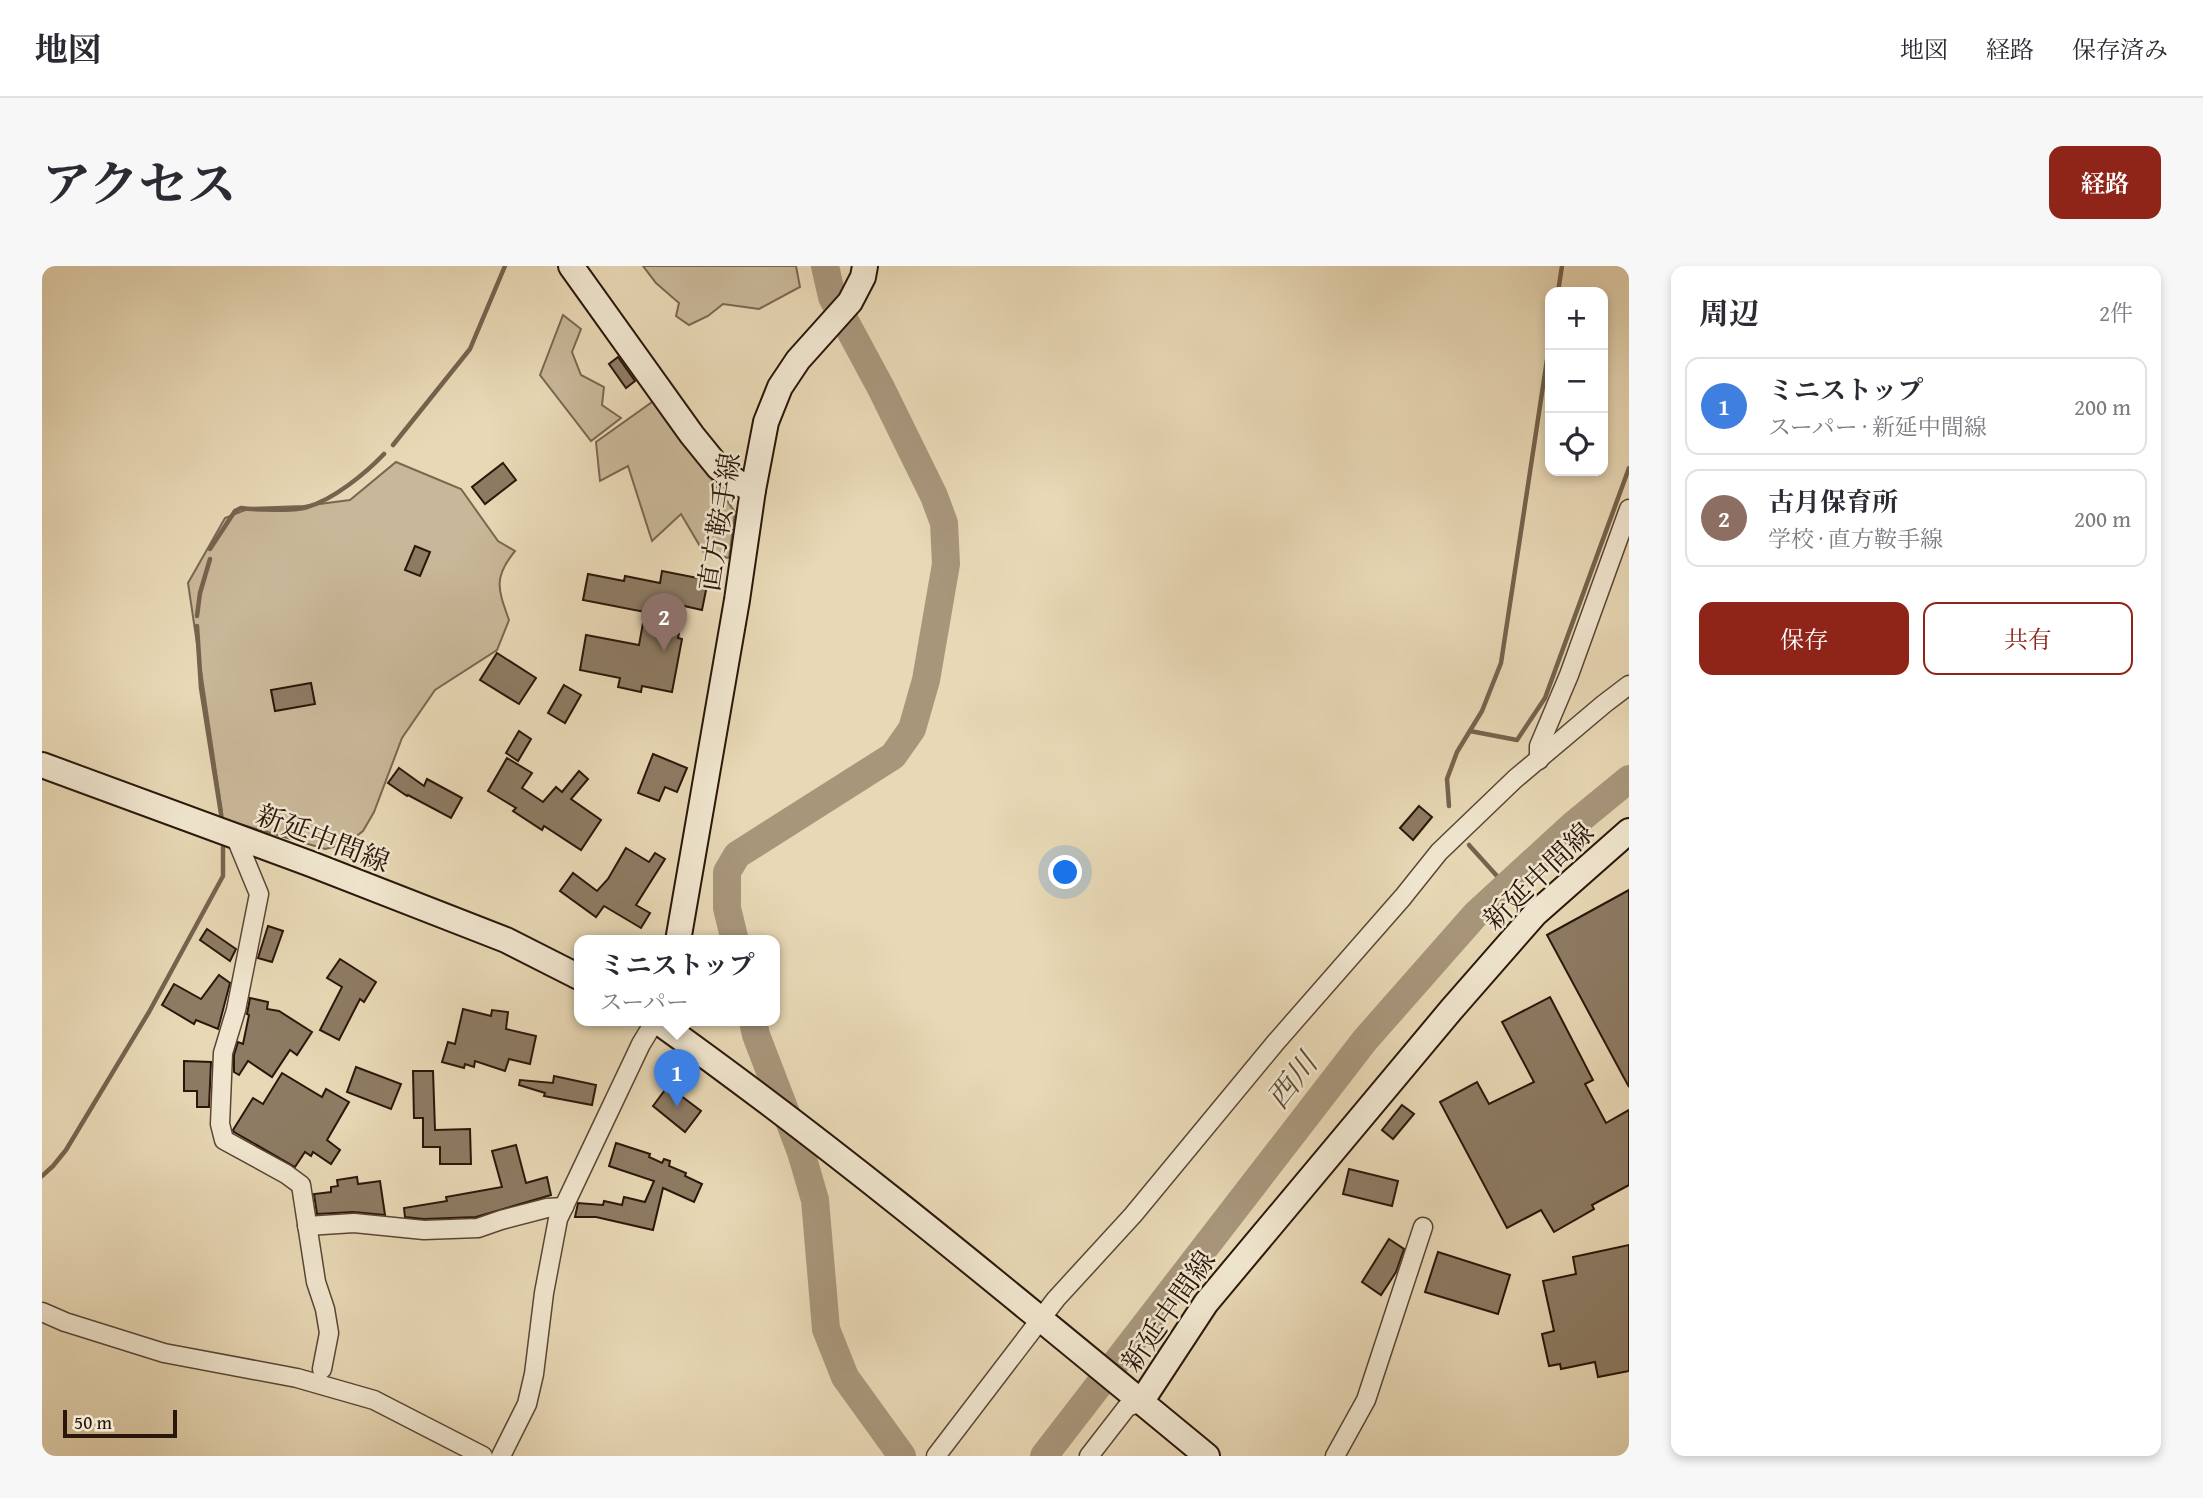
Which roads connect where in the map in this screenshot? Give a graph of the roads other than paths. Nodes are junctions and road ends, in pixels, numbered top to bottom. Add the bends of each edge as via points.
1 (571, 266) edge
2 (865, 266) edge
3 (752, 489) junction
4 (1629, 509) edge
5 (1629, 685) edge
6 (1539, 760) junction
7 (42, 765) edge
8 (1629, 831) edge
9 (237, 837) junction
10 (679, 935) edge
11 (574, 974) edge
12 (653, 1026) edge
13 (663, 1026) edge
14 (564, 1207) junction
15 (307, 1226) junction
16 (1423, 1227) dead end
17 (42, 1312) edge
18 (1043, 1322) junction
19 (322, 1370) dead end
20 (1133, 1395) junction
21 (483, 1456) edge
22 (501, 1456) edge
23 (936, 1456) edge
24 (1088, 1456) edge
25 (1207, 1456) edge
26 (1335, 1456) edge

1 - 3 main road via 692,435 718,467
2 - 3 main road, 直方鞍手線 via 850,302 794,364 780,387 766,422
3 - 10 main road, 直方鞍手線
4 - 6 street via 1539,746
5 - 6 street
6 - 18 street via 1439,852
7 - 9 main road, 新延中間線
8 - 20 main road, 新延中間線 via 1535,914 1213,1293
9 - 11 main road, 新延中間線 via 506,940
9 - 15 street via 259,894 223,1053 220,1124 223,1140 301,1185
12 - 14 street
13 - 18 main road, 新延中間線 via 760,1094
14 - 15 street via 478,1228 424,1230 355,1223
14 - 22 street via 544,1293 527,1404
15 - 19 street via 329,1333
16 - 26 street via 1366,1400
17 - 21 street via 164,1353 297,1378 374,1400
18 - 20 main road, 新延中間線
18 - 23 street
20 - 24 street
20 - 25 main road

